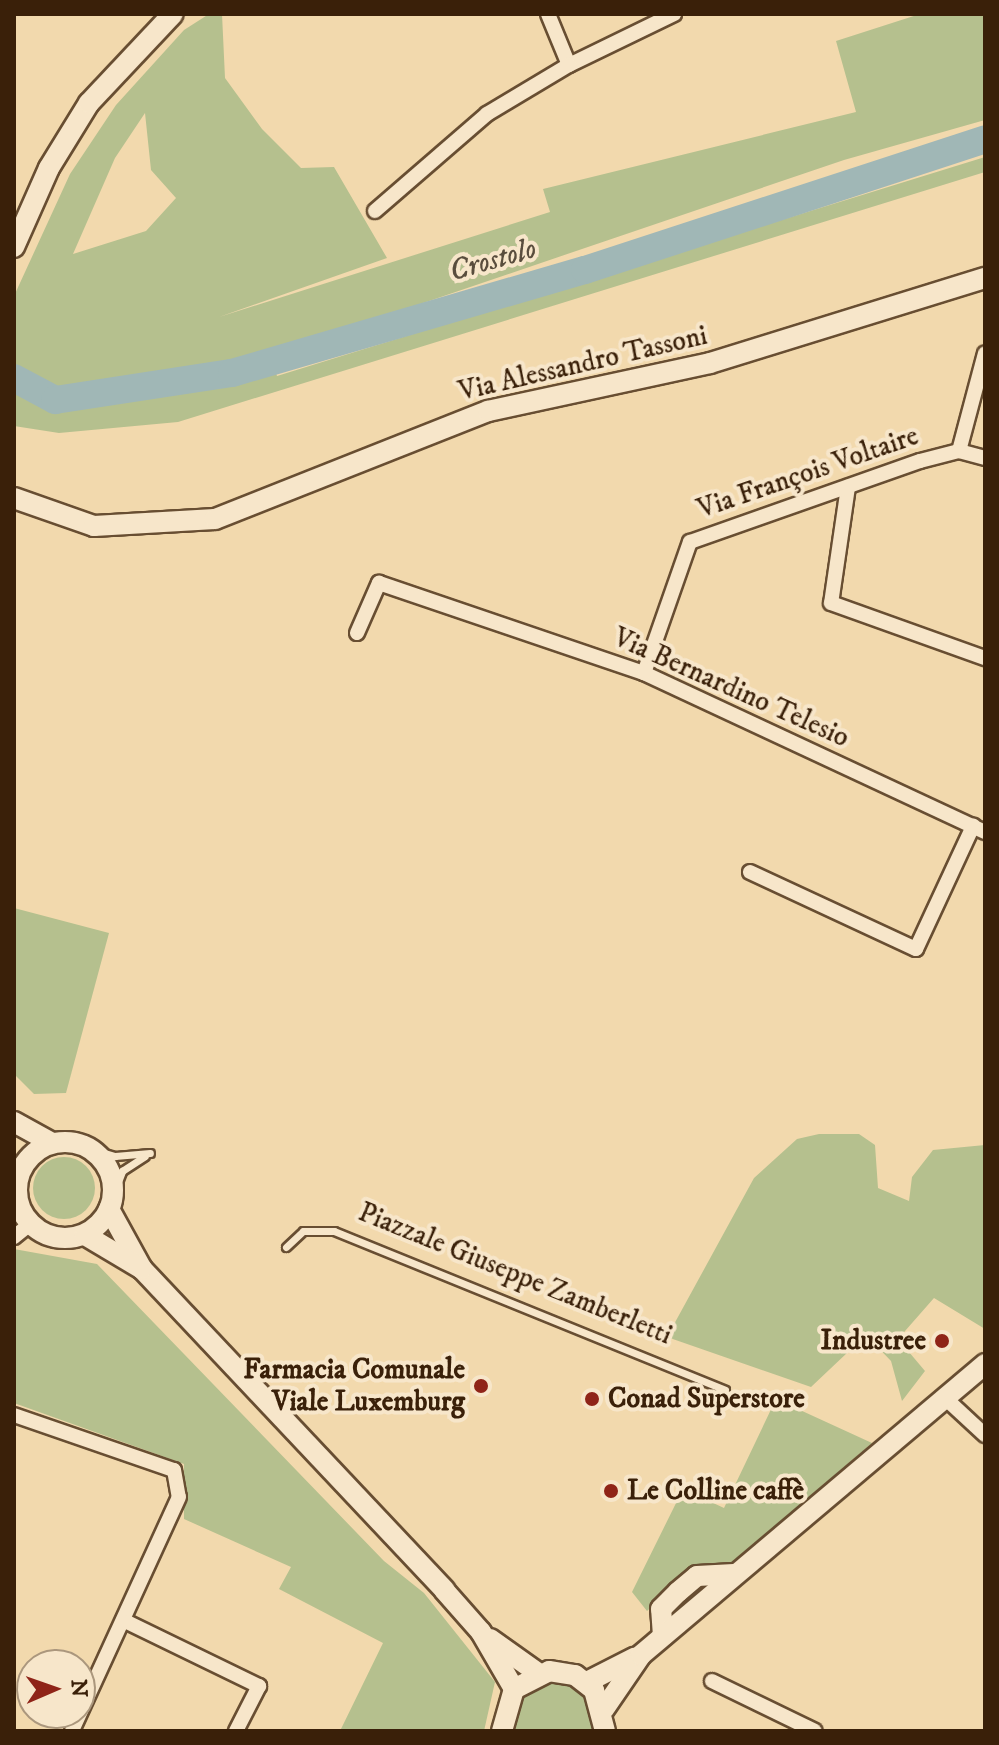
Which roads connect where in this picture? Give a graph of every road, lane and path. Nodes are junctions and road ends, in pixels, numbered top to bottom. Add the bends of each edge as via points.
1 (173, 14) edge
2 (548, 14) edge
3 (674, 14) edge
4 (569, 65) junction
5 (375, 211) dead end
6 (14, 247) edge
7 (985, 278) edge
8 (985, 353) edge
9 (959, 451) junction
10 (985, 458) edge
11 (848, 487) junction
12 (14, 498) edge
13 (357, 633) dead end
14 (985, 658) edge
15 (644, 673) junction
16 (979, 829) edge
17 (750, 872) dead end
18 (14, 1122) edge
19 (52, 1143) junction
20 (88, 1148) junction
21 (17, 1163) edge
22 (111, 1202) junction
23 (22, 1231) edge
24 (85, 1235) junction
25 (286, 1247) dead end
26 (142, 1269) junction
27 (985, 1364) edge
28 (725, 1390) dead end
29 (944, 1397) junction
30 (14, 1415) edge
31 (985, 1435) edge
32 (127, 1622) junction
33 (481, 1632) junction
34 (641, 1655) junction
35 (538, 1673) junction
36 (712, 1681) dead end
37 (587, 1682) junction
38 (514, 1689) junction
39 (604, 1709) junction
40 (72, 1731) edge
41 (236, 1731) edge
42 (502, 1731) edge
43 (605, 1731) edge
44 (815, 1731) edge

1 - 6 street via 89,103 49,168
2 - 4 street
3 - 4 street
4 - 5 street via 487,114
7 - 12 street, Via Alessandro Tassoni via 710,363 488,411 215,519 94,526
8 - 9 street
9 - 10 street, Via François Voltaire
9 - 11 street, Via François Voltaire
11 - 14 street via 831,603
11 - 15 street, Via François Voltaire via 690,542
13 - 15 street, Via Bernardino Telesio via 379,583
15 - 16 street, Via Bernardino Telesio
16 - 17 street, Via Bernardino Telesio via 916,949
18 - 19 street
19 - 20 street
19 - 21 street
20 - 22 street via 107,1168
20 - 22 lane via 115,1156 150,1153 122,1171
21 - 23 street
22 - 24 street
22 - 26 street
23 - 24 street via 61,1239
24 - 26 street
25 - 28 lane, Piazzale Giuseppe Zamberletti via 303,1231 334,1231
26 - 33 street
27 - 29 street
29 - 31 street
29 - 34 street
30 - 32 street via 174,1470 179,1497 171,1524
32 - 40 street
32 - 41 street via 259,1686
33 - 35 street
33 - 38 street
34 - 37 street
34 - 39 street
35 - 37 street via 564,1672
35 - 38 street
36 - 44 street
37 - 39 street
38 - 42 street
39 - 43 street

